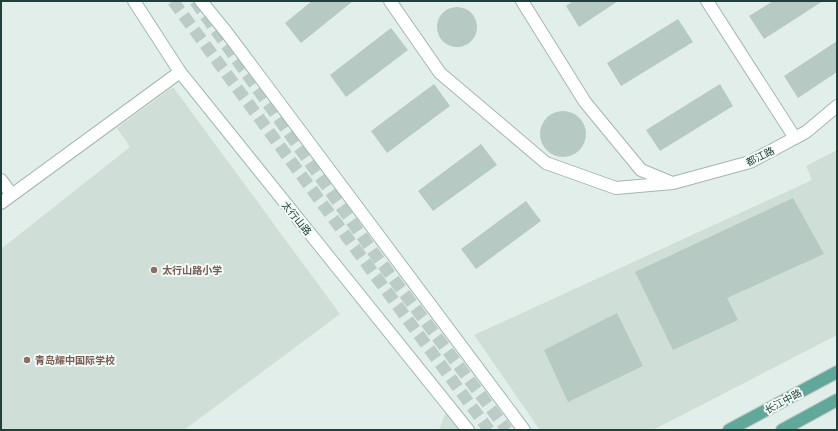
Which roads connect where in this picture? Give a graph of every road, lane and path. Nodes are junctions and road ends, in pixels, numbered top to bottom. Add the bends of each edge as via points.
1 (134, 1) edge
2 (201, 1) edge
3 (390, 1) edge
4 (522, 1) edge
5 (707, 1) edge
6 (180, 72) junction
7 (837, 106) edge
8 (795, 138) junction
9 (1, 180) edge
10 (673, 183) junction
11 (12, 195) junction
12 (1, 203) edge
13 (837, 372) edge
14 (837, 400) edge
15 (468, 430) edge
16 (524, 430) edge
17 (729, 430) edge
18 (782, 430) edge

1 - 6 street, 太行山路
2 - 16 street
3 - 10 street, 都江路 via 440,73 546,163 616,188
4 - 10 street via 594,114 641,170
5 - 8 street
6 - 11 street
6 - 15 street, 太行山路
7 - 8 street, 都江路
8 - 10 street, 都江路 via 750,162
9 - 11 street
11 - 12 street
13 - 17 main road, 长江中路
14 - 18 main road

